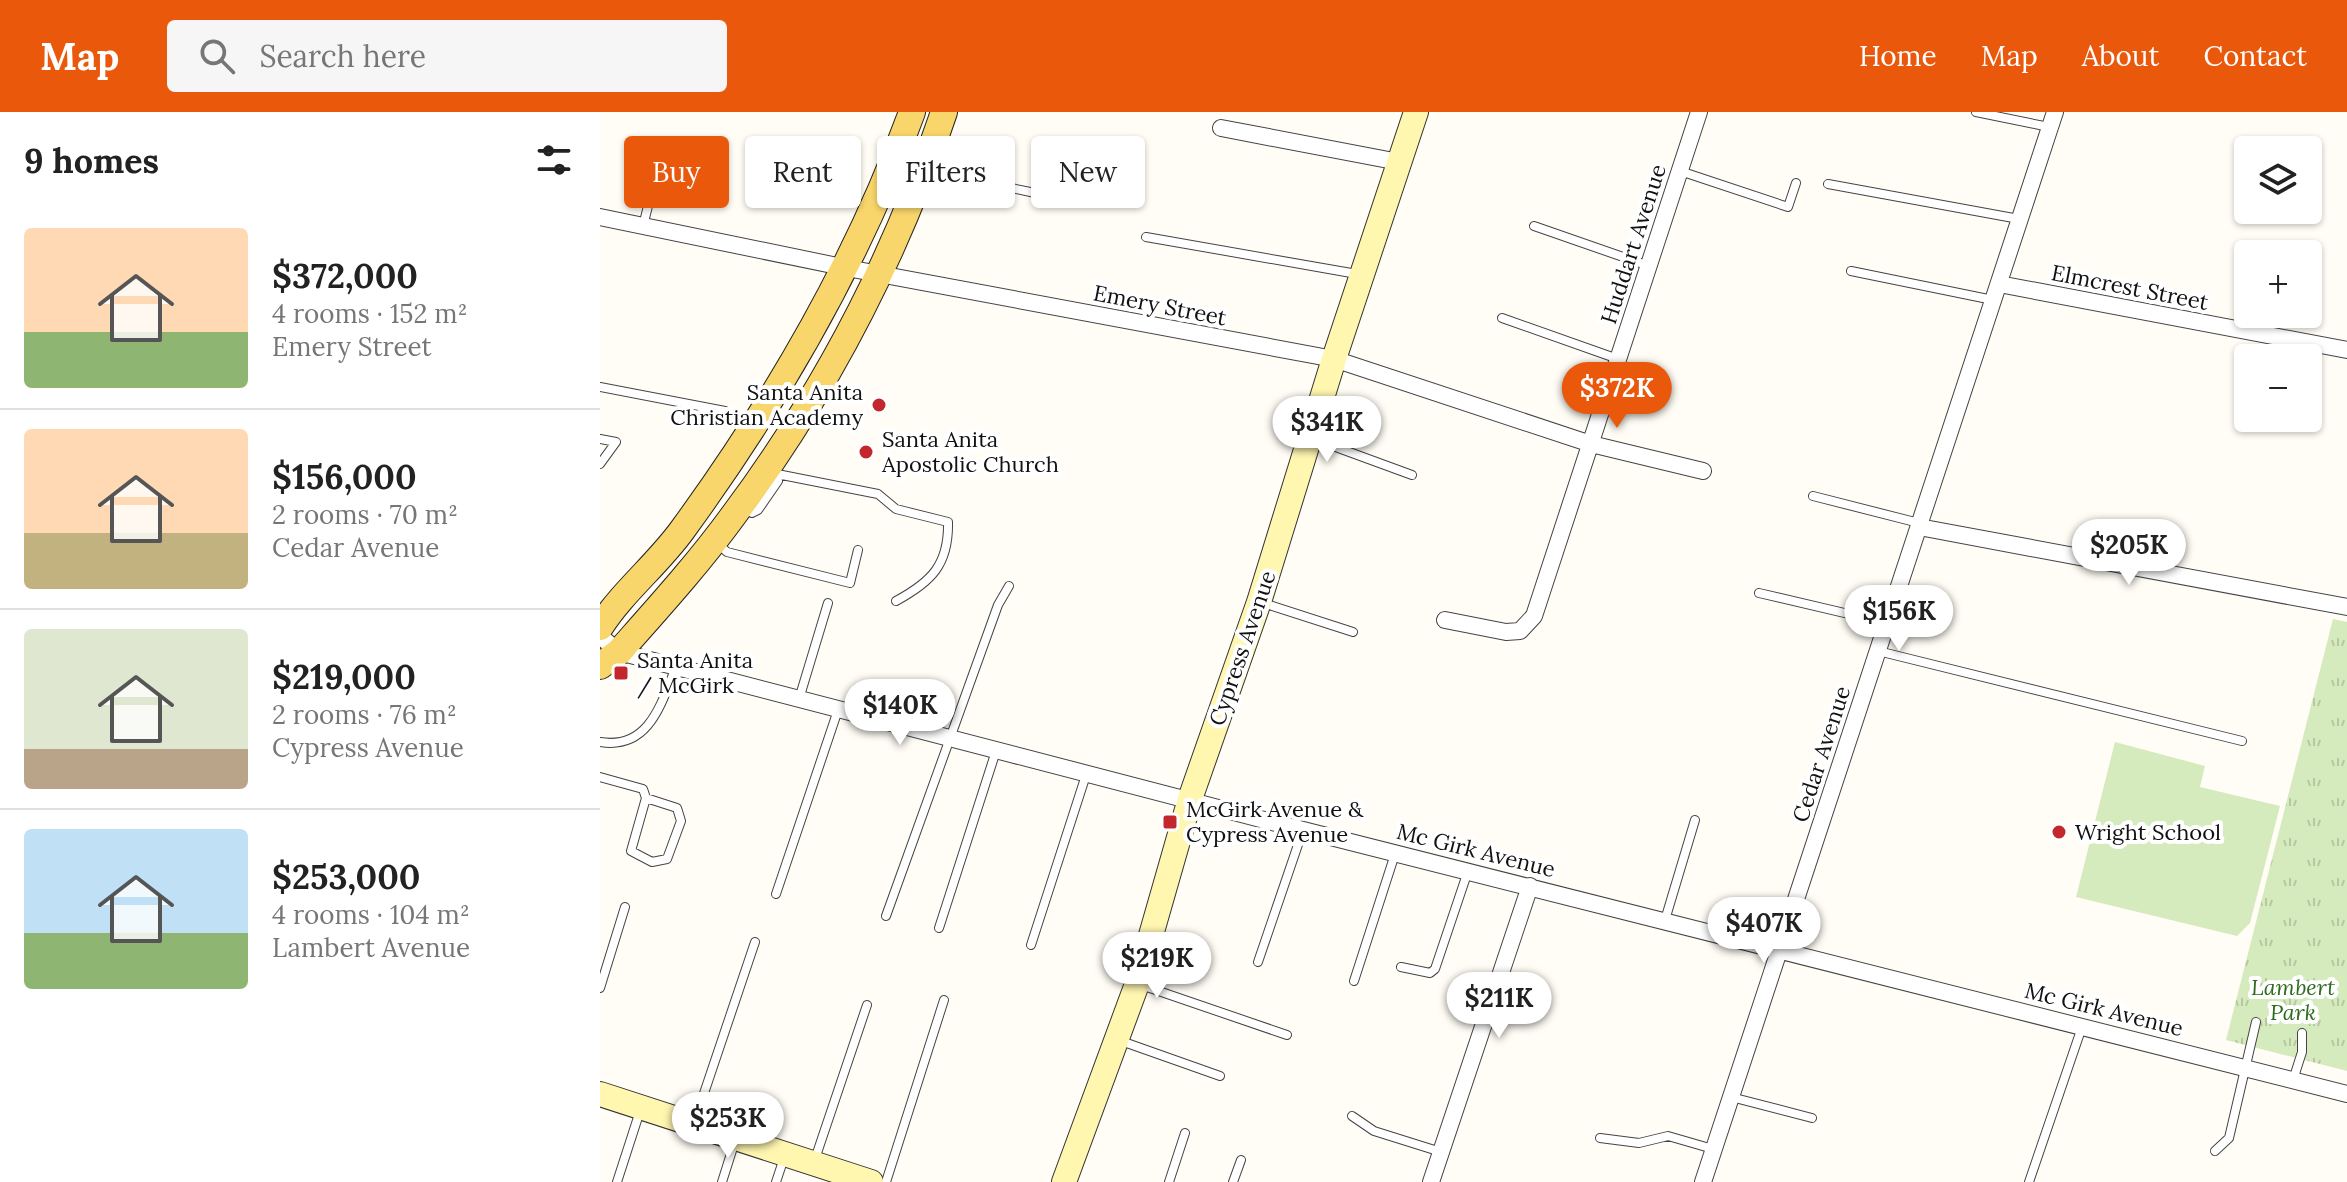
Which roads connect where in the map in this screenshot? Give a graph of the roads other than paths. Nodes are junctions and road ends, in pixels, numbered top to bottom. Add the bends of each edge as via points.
1 (912, 112) edge
2 (944, 112) edge
3 (1416, 112) edge
4 (1699, 112) edge
5 (1976, 112) edge
6 (2053, 120) edge
7 (1221, 128) dead end
8 (936, 136) edge
9 (1399, 162) junction
10 (1680, 171) junction
11 (1796, 183) dead end
12 (1828, 184) dead end
13 (648, 208) edge
14 (909, 208) edge
15 (600, 217) edge
16 (2020, 219) junction
17 (643, 226) junction
18 (1534, 226) dead end
19 (1146, 237) dead end
20 (1649, 266) junction
21 (847, 268) junction
22 (1851, 271) dead end
23 (881, 274) junction
24 (1362, 275) junction
25 (1999, 284) junction
26 (1994, 300) junction
27 (1502, 318) dead end
28 (2347, 350) edge
29 (1334, 359) junction
30 (1619, 359) junction
31 (600, 387) edge
32 (751, 430) junction
33 (1310, 438) junction
34 (600, 439) edge
35 (1591, 444) junction
36 (600, 464) edge
37 (771, 471) junction
38 (1703, 471) dead end
39 (1412, 475) dead end
40 (1813, 496) dead end
41 (1920, 525) junction
42 (713, 540) junction
43 (858, 550) dead end
44 (1009, 586) dead end
45 (1759, 593) dead end
46 (896, 601) dead end
47 (1259, 602) junction
48 (828, 603) dead end
49 (2347, 607) edge
50 (1445, 620) dead end
51 (1887, 623) junction
52 (1353, 632) dead end
53 (604, 637) edge
54 (1878, 651) junction
55 (676, 667) junction
56 (799, 700) junction
57 (838, 710) junction
58 (949, 739) junction
59 (2242, 741) dead end
60 (600, 742) edge
61 (996, 751) junction
62 (1086, 775) junction
63 (600, 777) edge
64 (646, 798) junction
65 (1190, 799) junction
66 (1695, 820) dead end
67 (1303, 830) junction
68 (1395, 853) junction
69 (1468, 871) junction
70 (1530, 886) junction
71 (776, 894) dead end
72 (625, 907) dead end
73 (886, 916) dead end
74 (1665, 920) junction
75 (939, 928) dead end
76 (755, 942) dead end
77 (1031, 945) dead end
78 (1781, 948) junction
79 (1258, 962) dead end
80 (1401, 967) dead end
81 (1354, 981) dead end
82 (1137, 984) junction
83 (600, 988) edge
84 (944, 1000) dead end
85 (867, 1005) dead end
86 (2256, 1022) dead end
87 (2082, 1026) junction
88 (2302, 1033) dead end
89 (1287, 1035) dead end
90 (1117, 1039) junction
91 (2246, 1068) junction
92 (1220, 1076) dead end
93 (2293, 1080) junction
94 (600, 1094) edge
95 (2347, 1094) edge
96 (1731, 1097) junction
97 (641, 1107) junction
98 (1352, 1116) dead end
99 (1812, 1118) dead end
100 (693, 1124) junction
101 (1185, 1133) dead end
102 (736, 1138) junction
103 (1600, 1138) dead end
104 (1714, 1149) junction
105 (2215, 1151) dead end
106 (1441, 1152) junction
107 (785, 1154) junction
108 (1241, 1160) dead end
109 (814, 1163) junction
110 (617, 1182) edge
111 (722, 1182) edge
112 (776, 1182) edge
113 (871, 1182) edge
114 (886, 1182) edge
115 (1064, 1182) edge
116 (1169, 1182) edge
117 (1233, 1182) edge
118 (1431, 1182) edge
119 (1703, 1182) edge
120 (2029, 1182) edge

1 - 21 main road
2 - 8 main road
3 - 9 street, Cypress Avenue
4 - 10 street, Huddart Avenue
5 - 6 lane
6 - 16 street, Cedar Avenue
7 - 9 street
9 - 24 street, Cypress Avenue
10 - 11 lane via 1788,207
10 - 20 street, Huddart Avenue
12 - 16 lane
13 - 17 lane
14 - 23 main road
15 - 17 street, Emery Street
16 - 25 street, Cedar Avenue
17 - 21 street, Emery Street
18 - 20 lane
19 - 24 lane
20 - 30 street, Huddart Avenue
21 - 23 street, Emery Street
21 - 32 main road
22 - 26 lane
23 - 29 street, Emery Street
23 - 37 main road
24 - 29 street, Cypress Avenue
25 - 26 street, Cedar Avenue
25 - 28 street, Elmcrest Street
26 - 41 street, Cedar Avenue
27 - 30 lane
29 - 33 street, Cypress Avenue
29 - 35 street, Emery Street
30 - 35 street, Huddart Avenue
31 - 32 lane via 725,411
32 - 53 main road
33 - 39 lane
33 - 47 street, Cypress Avenue
34 - 36 lane via 616,442
35 - 38 street, Emery Street
35 - 50 street, Huddart Avenue via 1534,616 1520,631 1506,632
37 - 42 main road
37 - 46 lane via 878,494 896,509 948,522 948,541 933,577
40 - 41 lane
41 - 49 street
41 - 51 street, Cedar Avenue
42 - 43 lane via 727,552 850,583
42 - 53 main road
44 - 58 lane
45 - 51 lane
47 - 52 lane
47 - 65 street, Cypress Avenue
48 - 56 lane
51 - 54 street, Cedar Avenue
53 - 55 street, Mc Girk Avenue
54 - 59 lane
54 - 78 street, Cedar Avenue
55 - 56 street, Mc Girk Avenue
55 - 60 lane via 648,728 627,743
56 - 57 street, Mc Girk Avenue
57 - 58 street, Mc Girk Avenue
57 - 71 lane
58 - 61 street, Mc Girk Avenue
58 - 73 lane
61 - 62 street, Mc Girk Avenue
61 - 75 lane
62 - 65 street, Mc Girk Avenue
62 - 77 lane
63 - 64 lane via 643,789
64 - 64 lane via 631,851 652,862 667,859 681,821 677,808
65 - 67 street, Mc Girk Avenue
65 - 82 street, Cypress Avenue
66 - 74 lane
67 - 68 street, Mc Girk Avenue
67 - 79 lane
68 - 69 street, Mc Girk Avenue
68 - 81 lane
69 - 70 street, Mc Girk Avenue
69 - 80 lane via 1435,969 1430,973
70 - 74 street, Mc Girk Avenue
70 - 106 street
72 - 83 lane
74 - 78 street, Mc Girk Avenue
76 - 100 lane
78 - 87 street, Mc Girk Avenue
78 - 96 street, Cedar Avenue
82 - 89 lane
82 - 90 street, Cypress Avenue
84 - 114 lane
85 - 109 lane
86 - 91 lane
87 - 91 street, Mc Girk Avenue
87 - 120 lane
88 - 93 lane
90 - 92 lane
90 - 115 street, Cypress Avenue
91 - 93 street, Mc Girk Avenue
91 - 105 lane via 2229,1138
93 - 95 street, Mc Girk Avenue
94 - 97 street
96 - 99 lane
96 - 104 street, Cedar Avenue
97 - 100 street
97 - 110 lane
98 - 106 lane via 1374,1131
100 - 102 street
101 - 116 lane
102 - 107 street
102 - 111 lane
103 - 104 lane via 1639,1143 1668,1136
104 - 119 street, Cedar Avenue
106 - 118 street
107 - 109 street
107 - 112 lane
108 - 117 lane
109 - 113 street

